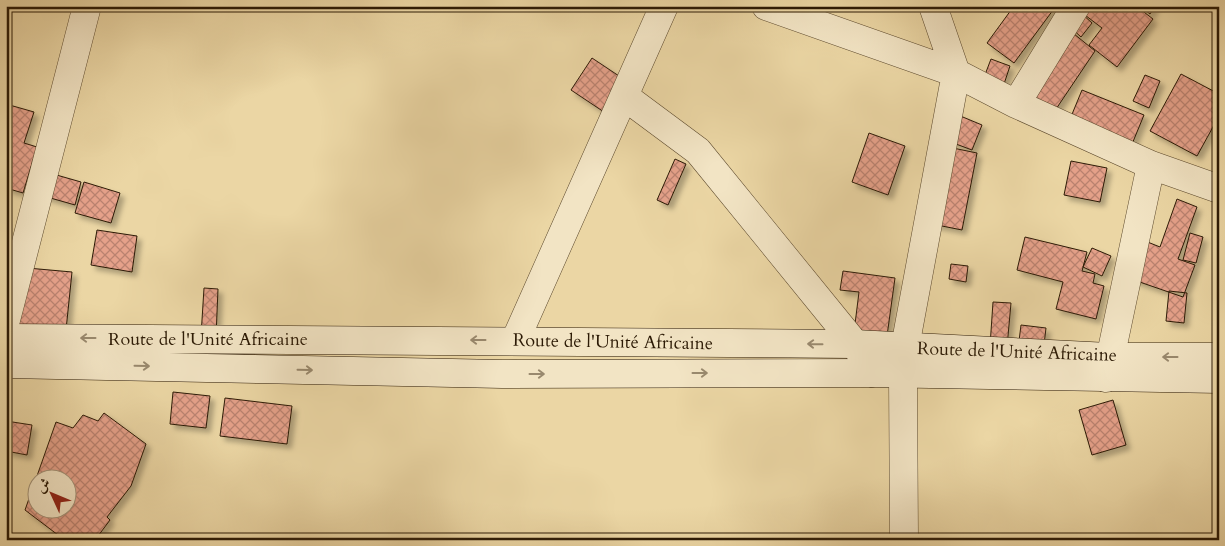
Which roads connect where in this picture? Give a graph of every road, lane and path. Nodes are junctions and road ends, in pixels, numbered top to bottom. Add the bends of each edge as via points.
1 (87, 6) edge
2 (664, 6) edge
3 (766, 6) edge
4 (933, 6) edge
5 (1076, 6) edge
6 (956, 73) junction
7 (624, 96) junction
8 (1016, 104) junction
9 (1151, 165) junction
10 (1219, 189) edge
11 (6, 320) edge
12 (6, 338) edge
13 (515, 341) junction
14 (855, 344) junction
15 (905, 347) junction
16 (1219, 357) edge
17 (6, 364) edge
18 (1107, 367) junction
19 (872, 373) junction
20 (903, 375) junction
21 (1219, 379) edge
22 (904, 540) edge

1 - 11 main road
2 - 7 main road
3 - 6 main road
4 - 6 main road
5 - 8 main road
6 - 8 main road
6 - 15 main road
7 - 13 main road
7 - 14 main road via 698,151
8 - 9 main road
9 - 10 main road
9 - 18 main road
13 -> 12 main road, Route de l'Unité Africaine
14 -> 13 main road, Route de l'Unité Africaine
14 - 15 main road, Route de l'Unité Africaine
14 - 19 main road
15 - 18 main road, Route de l'Unité Africaine
15 - 20 main road
16 -> 18 main road, Route de l'Unité Africaine
17 -> 19 main road, Route de l'Unité Africaine via 502,374
18 - 20 main road, Route de l'Unité Africaine
18 - 21 main road, Route de l'Unité Africaine
19 - 20 main road, Route de l'Unité Africaine
20 - 22 main road

